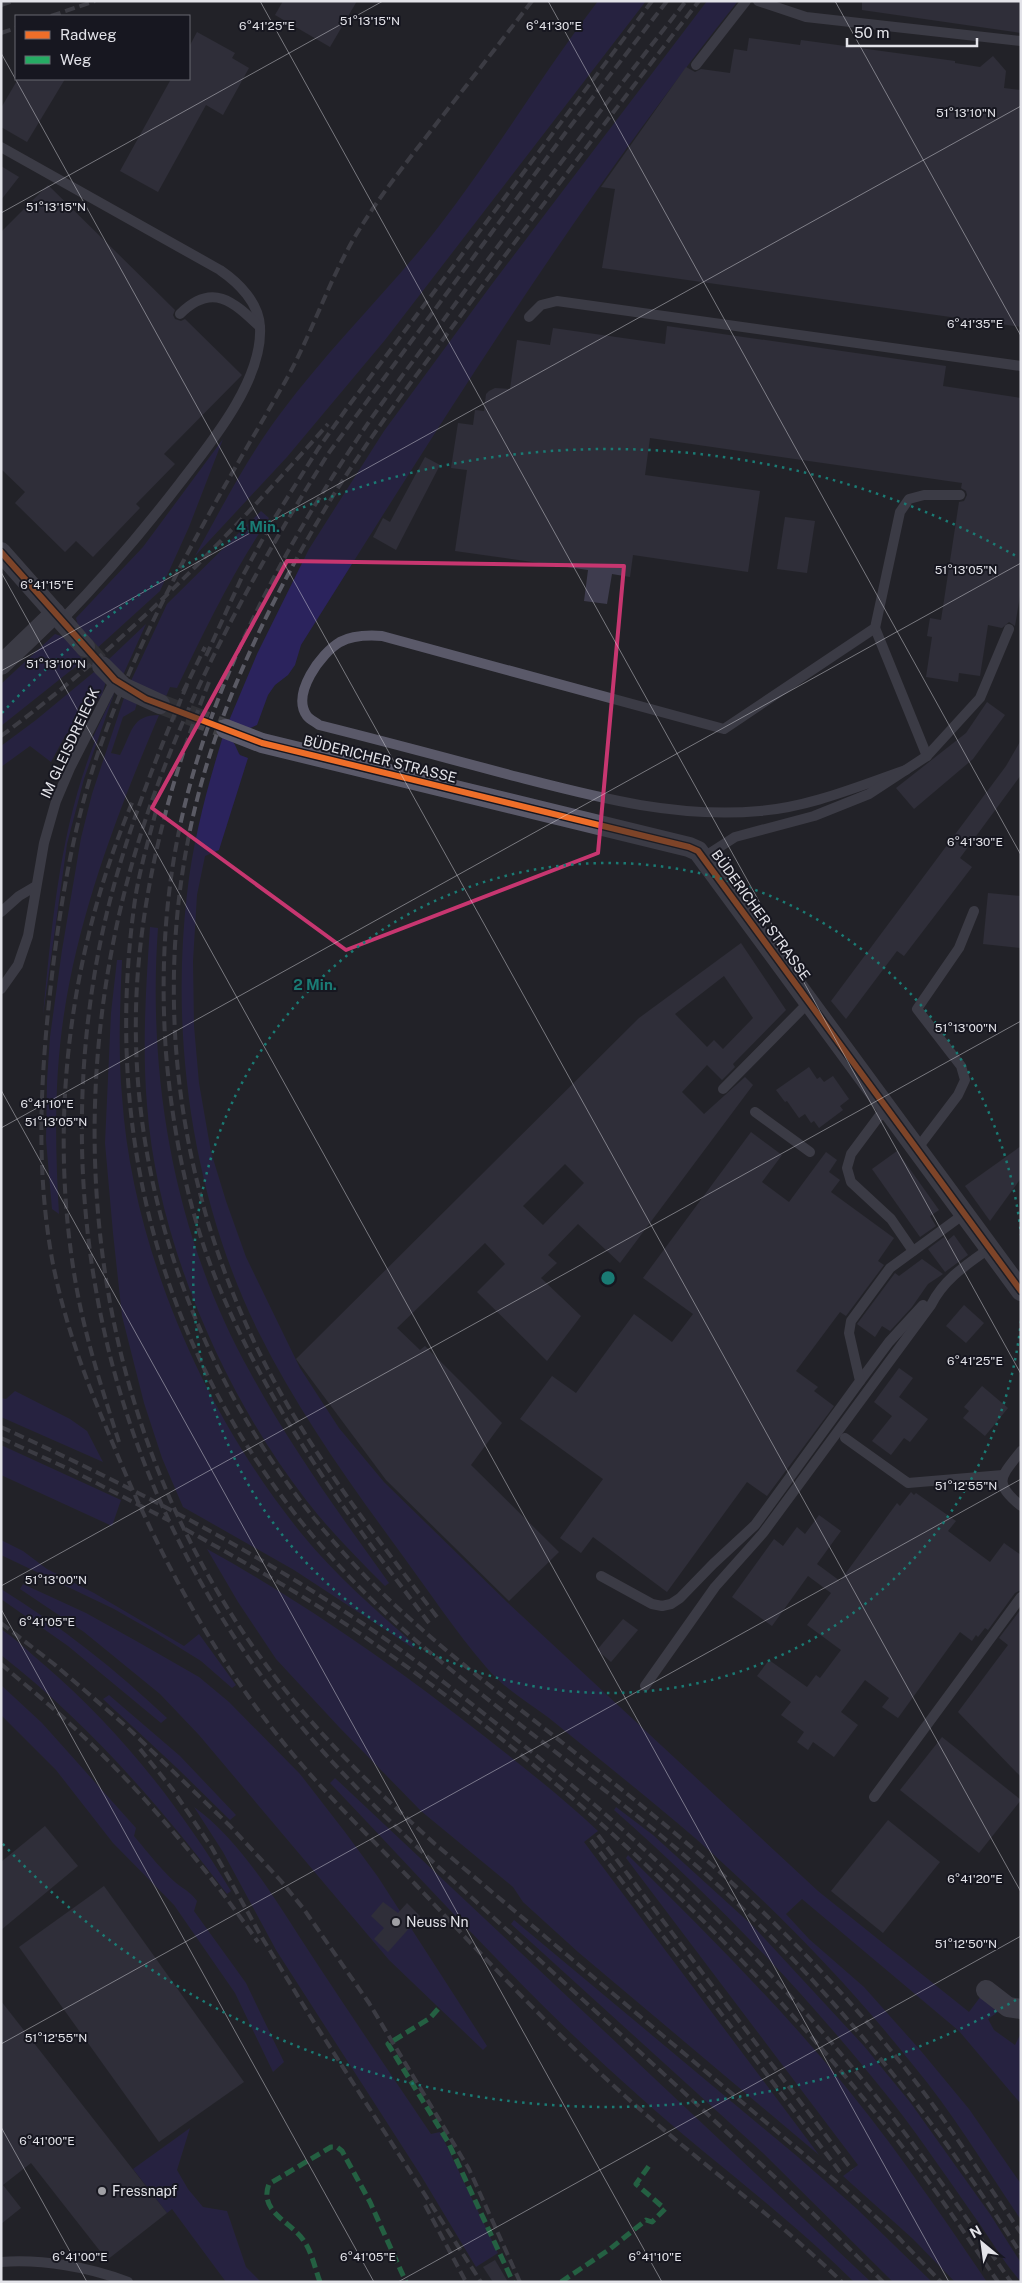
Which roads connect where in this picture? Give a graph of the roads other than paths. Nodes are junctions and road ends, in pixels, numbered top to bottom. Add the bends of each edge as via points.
1 (746, 1) edge
2 (758, 1) edge
3 (1021, 41) edge
4 (696, 65) dead end
5 (1, 146) edge
6 (180, 314) dead end
7 (529, 317) dead end
8 (260, 327) junction
9 (1021, 366) edge
10 (960, 495) dead end
11 (1, 552) edge
12 (58, 617) junction
13 (875, 628) junction
14 (1009, 629) dead end
15 (85, 647) tunnel mouth
16 (1, 665) edge
17 (108, 673) joint
18 (160, 704) tunnel mouth
19 (226, 729) tunnel mouth
20 (927, 756) junction
21 (906, 770) junction
22 (704, 857) junction
23 (36, 886) junction
24 (974, 911) dead end
25 (1, 912) edge
26 (1, 989) edge
27 (809, 1002) junction
28 (722, 1089) dead end
29 (886, 1107) junction
30 (755, 1112) dead end
31 (917, 1150) junction
32 (810, 1152) dead end
33 (964, 1214) junction
34 (990, 1248) junction
35 (913, 1251) junction
36 (939, 1289) junction
37 (1021, 1291) edge
38 (860, 1381) junction
39 (845, 1438) dead end
40 (1021, 1451) edge
41 (1003, 1475) junction
42 (1021, 1506) edge
43 (601, 1576) dead end
44 (701, 1576) junction
45 (715, 1587) junction
46 (1021, 1597) edge
47 (645, 1686) dead end
48 (874, 1797) dead end
49 (986, 1990) dead end
50 (1021, 2009) edge
51 (1, 2262) edge
52 (128, 2282) edge

1 - 4 lane
2 - 3 lane via 806,17
5 - 8 lane via 220,270 242,288 255,309
6 - 8 lane via 191,302 212,296 233,302
7 - 9 lane via 541,305 557,301
8 - 12 lane via 251,373 220,431 142,532
10 - 13 lane via 924,495 909,499 900,512
11 - 12 street
12 - 15 street
12 - 16 street
13 - 20 lane
13 - 21 lane via 724,728 382,636 361,635 341,642 321,658 308,679 301,703 307,717 320,725 583,794 643,807 700,814 761,812 817,800
14 - 20 lane via 980,698
17 - 18 street via 123,687
17 - 23 lane, IM GLEISDREIECK via 56,801
19 - 22 street, BÜDERICHER STRASSE via 262,743 689,847
20 - 21 lane
21 - 22 lane via 868,794 814,816 735,838
22 - 27 street, BÜDERICHER STRASSE
23 - 25 lane
23 - 26 lane, IM GLEISDREIECK via 28,936 18,965
24 - 31 lane via 960,948 917,1009 961,1066 965,1080
27 - 28 lane
27 - 29 street, BÜDERICHER STRASSE
29 - 31 street, BÜDERICHER STRASSE
29 - 35 lane via 852,1154 847,1168 852,1182 891,1219
30 - 32 lane
31 - 33 street, BÜDERICHER STRASSE
33 - 34 street, BÜDERICHER STRASSE
33 - 35 lane
34 - 36 lane
34 - 37 street, BÜDERICHER STRASSE
35 - 38 lane via 890,1268 849,1327
36 - 38 lane via 889,1342
36 - 45 lane via 931,1305 763,1533
38 - 44 lane via 755,1525
39 - 41 lane via 908,1483
40 - 41 lane
41 - 42 lane via 1003,1490
43 - 44 lane via 652,1604 662,1606 680,1598
44 - 45 lane
45 - 47 lane
46 - 48 lane
49 - 50 street via 1008,2007
51 - 52 lane via 70,2266

